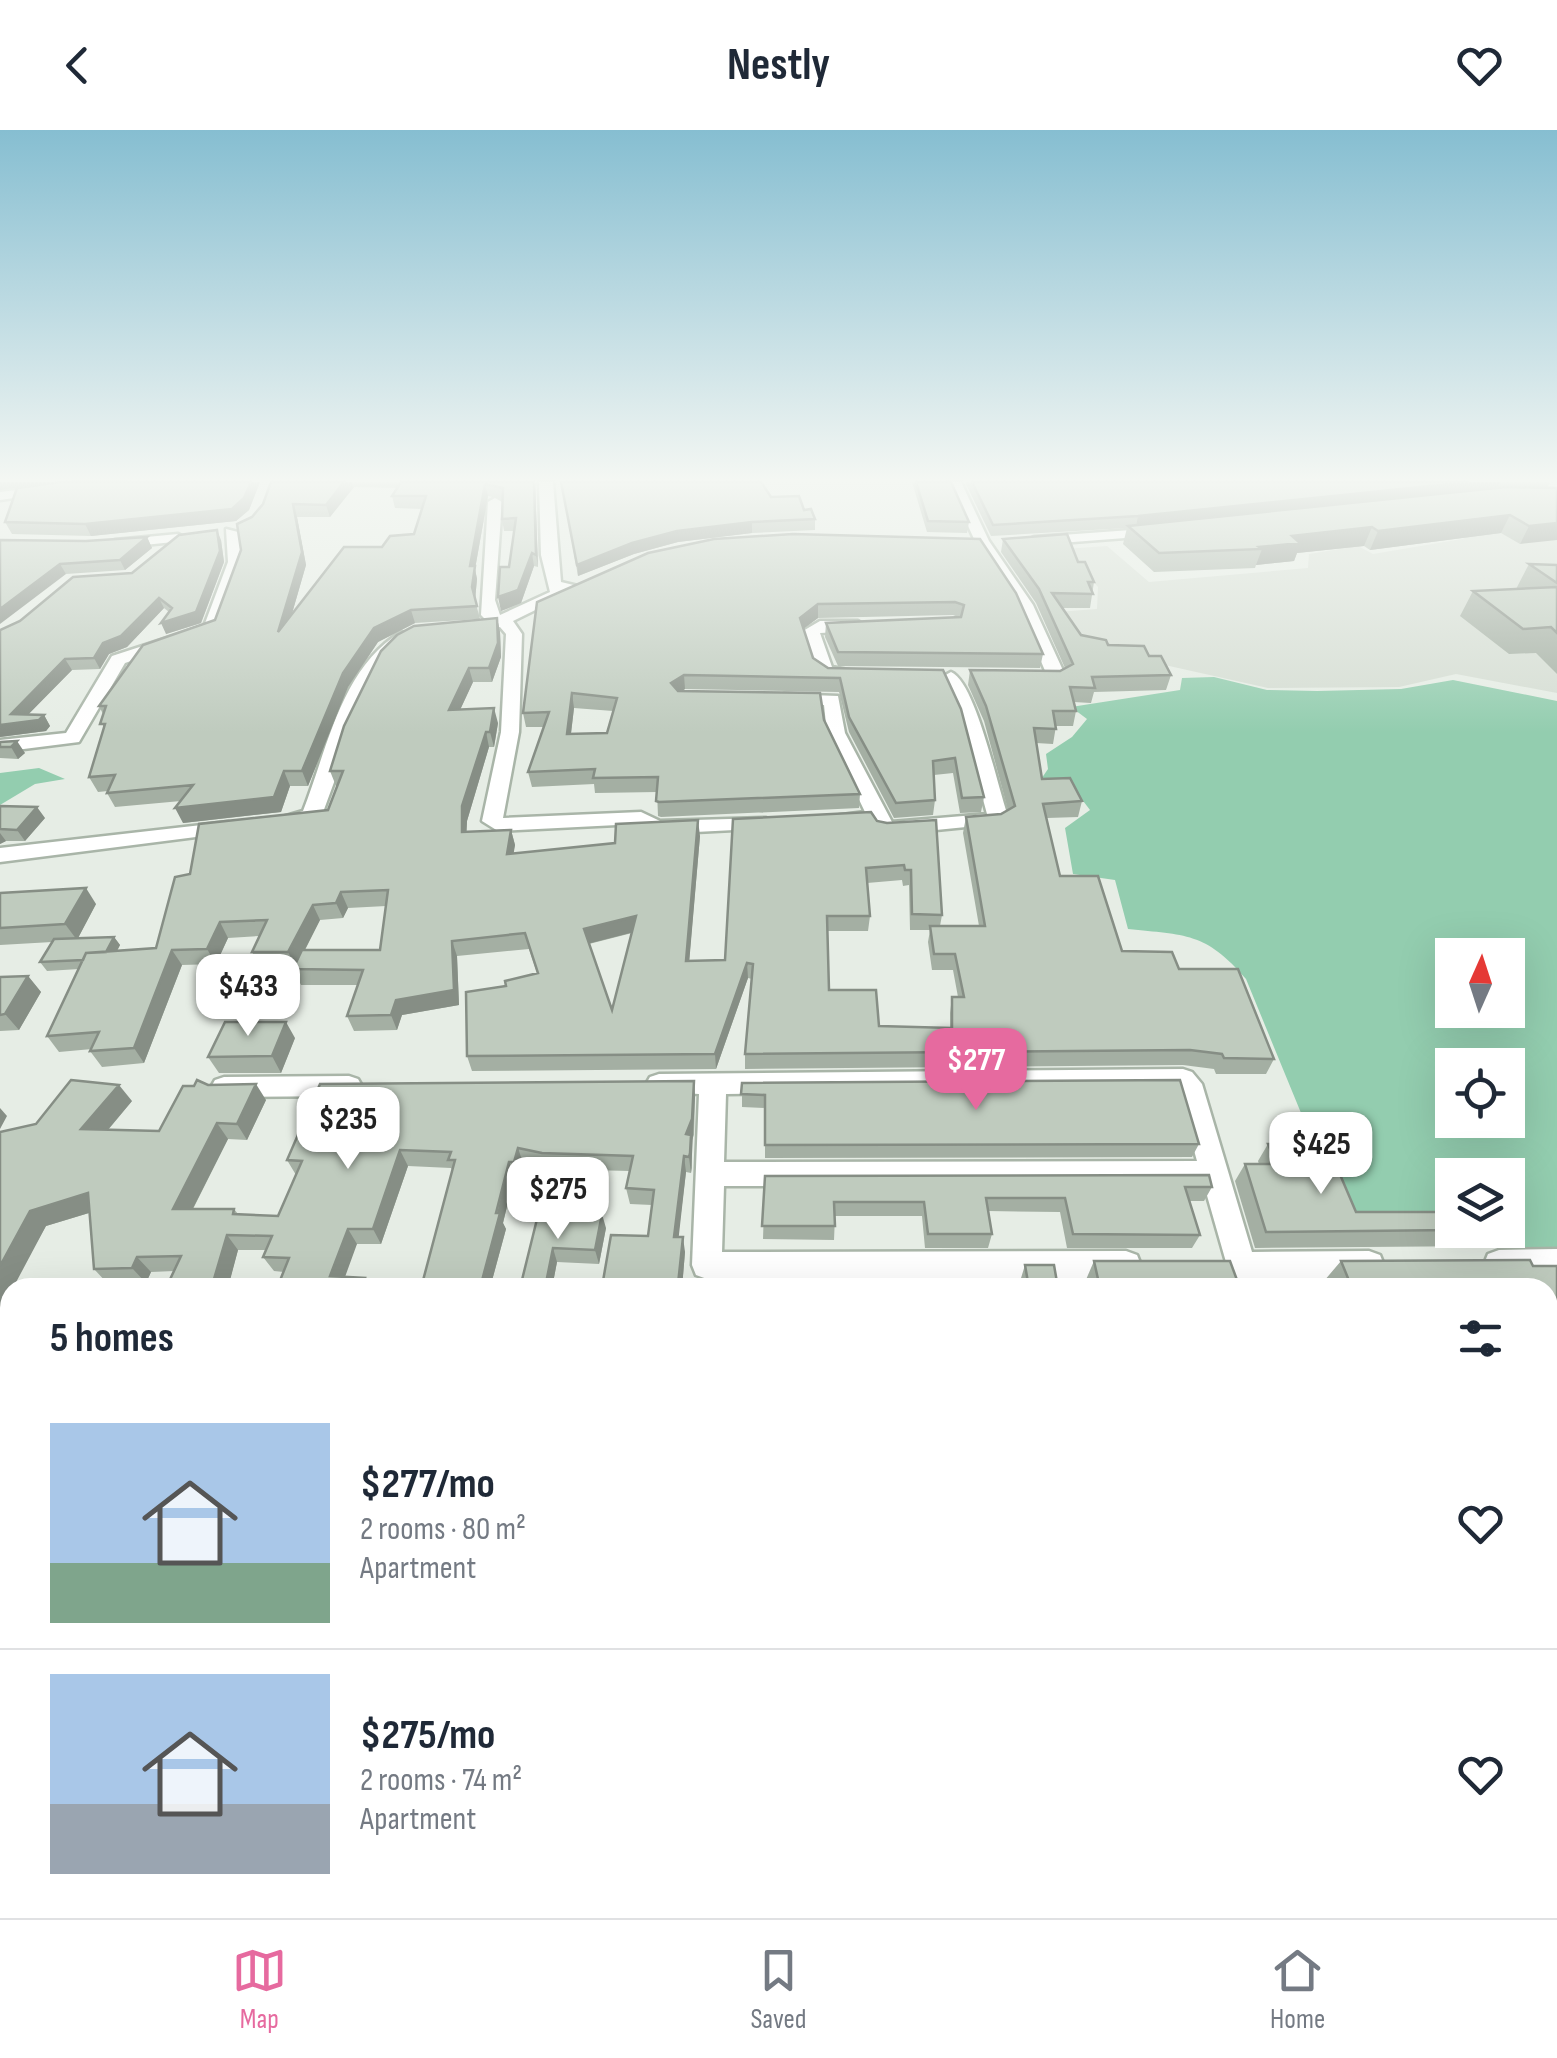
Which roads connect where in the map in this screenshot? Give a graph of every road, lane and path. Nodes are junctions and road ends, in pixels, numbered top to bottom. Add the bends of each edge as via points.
1 (234, 565) edge
2 (490, 565) edge
3 (550, 565) edge
4 (998, 565) edge
5 (596, 578) edge
6 (564, 592) junction
7 (501, 623) junction
8 (877, 625) edge
9 (476, 627) edge
10 (426, 632) edge
11 (861, 675) edge
12 (953, 677) dead end
13 (1008, 678) edge
14 (764, 698) edge
15 (0, 746) edge
16 (878, 818) junction
17 (819, 821) edge
18 (779, 823) edge
19 (0, 854) edge
20 (713, 1083) junction
21 (634, 1084) edge
22 (378, 1086) edge
23 (220, 1087) edge
24 (1212, 1172) junction
25 (710, 1174) junction
26 (1557, 1263) edge
27 (1478, 1264) edge
28 (1399, 1265) edge
29 (1162, 1266) edge
30 (1201, 1266) edge
31 (1241, 1266) junction
32 (706, 1276) edge

1 - 15 street via 211,630 118,660 72,738
2 - 7 street via 489,615
3 - 6 street via 552,583
4 - 13 street via 1025,605 1057,677
5 - 6 street
6 - 7 street
7 - 9 street
7 - 18 street via 514,634 510,732 492,822 641,818 656,828
8 - 11 street via 811,631 825,671
10 - 19 street via 400,637 375,658 312,815
12 - 16 street via 999,819 884,829
14 - 16 street via 832,700 836,733
16 - 17 street
20 - 21 street
20 - 24 street via 1183,1079
20 - 25 street
22 - 23 street
24 - 25 street
24 - 31 street
25 - 32 street
26 - 27 street
28 - 31 street
29 - 32 street
30 - 31 street

